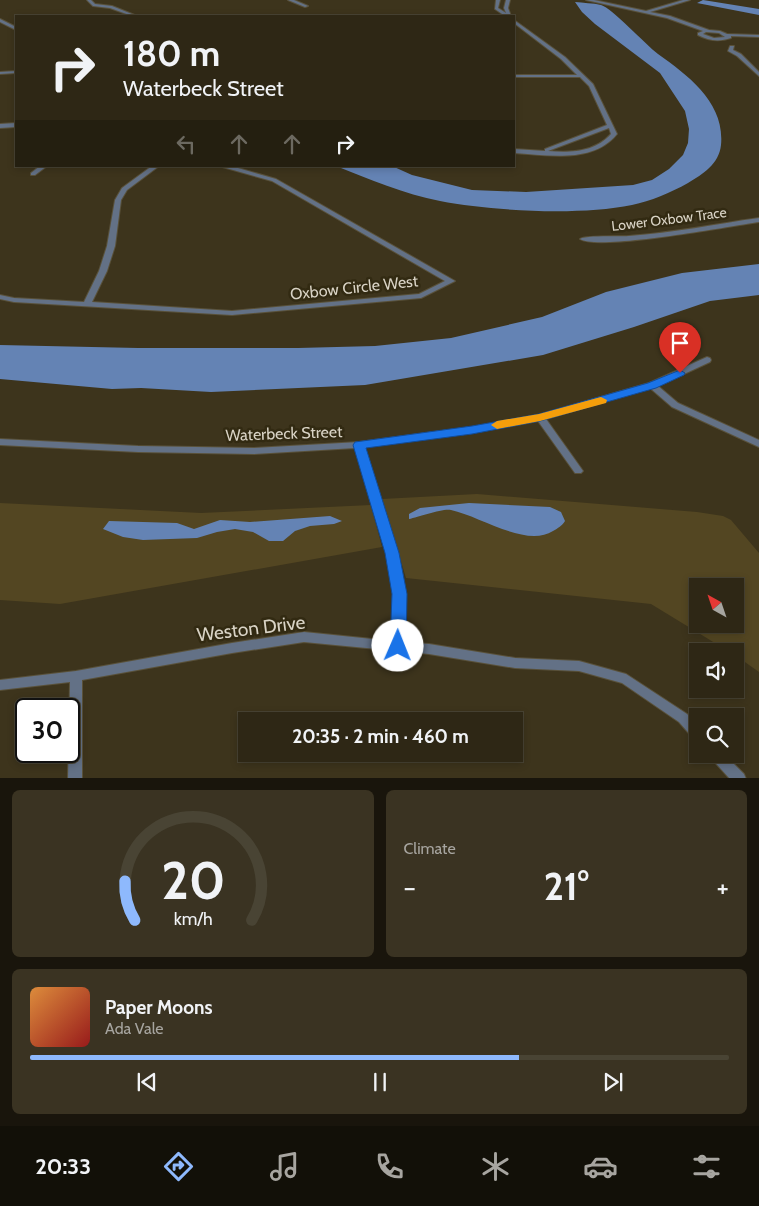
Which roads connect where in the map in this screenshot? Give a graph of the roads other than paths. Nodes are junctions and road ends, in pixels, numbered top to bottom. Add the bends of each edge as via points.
1 (89, 0) edge
2 (102, 0) edge
3 (290, 0) edge
4 (498, 0) edge
5 (508, 0) edge
6 (588, 0) edge
7 (688, 0) edge
8 (306, 6) dead end
9 (111, 7) junction
10 (648, 12) junction
11 (132, 15) edge
12 (506, 15) edge
13 (508, 15) edge
14 (0, 20) edge
15 (515, 22) edge
16 (15, 28) edge
17 (708, 31) junction
18 (728, 35) junction
19 (759, 36) edge
20 (721, 40) junction
21 (15, 72) edge
22 (0, 73) edge
23 (515, 76) edge
24 (581, 76) junction
25 (759, 76) edge
26 (15, 125) edge
27 (0, 126) edge
28 (610, 126) junction
29 (515, 151) edge
30 (543, 152) junction
31 (43, 167) edge
32 (155, 167) edge
33 (226, 167) edge
34 (33, 174) dead end
35 (759, 220) edge
36 (583, 239) dead end
37 (0, 297) edge
38 (86, 304) junction
39 (707, 360) dead end
40 (652, 385) junction
41 (540, 418) junction
42 (0, 442) edge
43 (759, 444) edge
44 (359, 445) junction
45 (578, 471) dead end
46 (398, 646) junction
47 (76, 676) junction
48 (0, 685) edge
49 (689, 724) edge
50 (725, 763) edge
51 (75, 778) edge
52 (739, 778) edge

1 - 9 street via 94,5
2 - 9 street
3 - 8 street
4 - 12 street via 496,8
5 - 13 street
6 - 10 street
7 - 10 street
9 - 11 street
10 - 17 street
14 - 16 street
15 - 24 street
17 - 18 street
17 - 20 street via 700,34
18 - 19 street
18 - 20 street
20 - 25 street
21 - 22 street
23 - 24 street
24 - 28 street via 591,85
26 - 27 street
28 - 30 street
28 - 30 street via 614,134 611,140 596,149 576,153
29 - 30 street
31 - 34 street
32 - 38 street via 124,189 118,200 111,246 103,271
33 - 38 street, Oxbow Circle West via 274,180 451,281 421,296 232,313
35 - 36 street, Lower Oxbow Trace via 667,234
37 - 38 street, Oxbow Circle West
39 - 40 street, Waterbeck Street
40 - 41 street, Waterbeck Street
40 - 43 street via 675,405
41 - 44 street, Waterbeck Street
41 - 45 street
42 - 44 street, Waterbeck Street via 254,451
44 - 46 street via 392,553 399,594
46 - 47 street, Weston Drive via 304,637
46 - 49 street, Weston Drive via 515,663 578,666 626,679
47 - 48 street, Weston Drive
47 - 51 street
50 - 52 street

